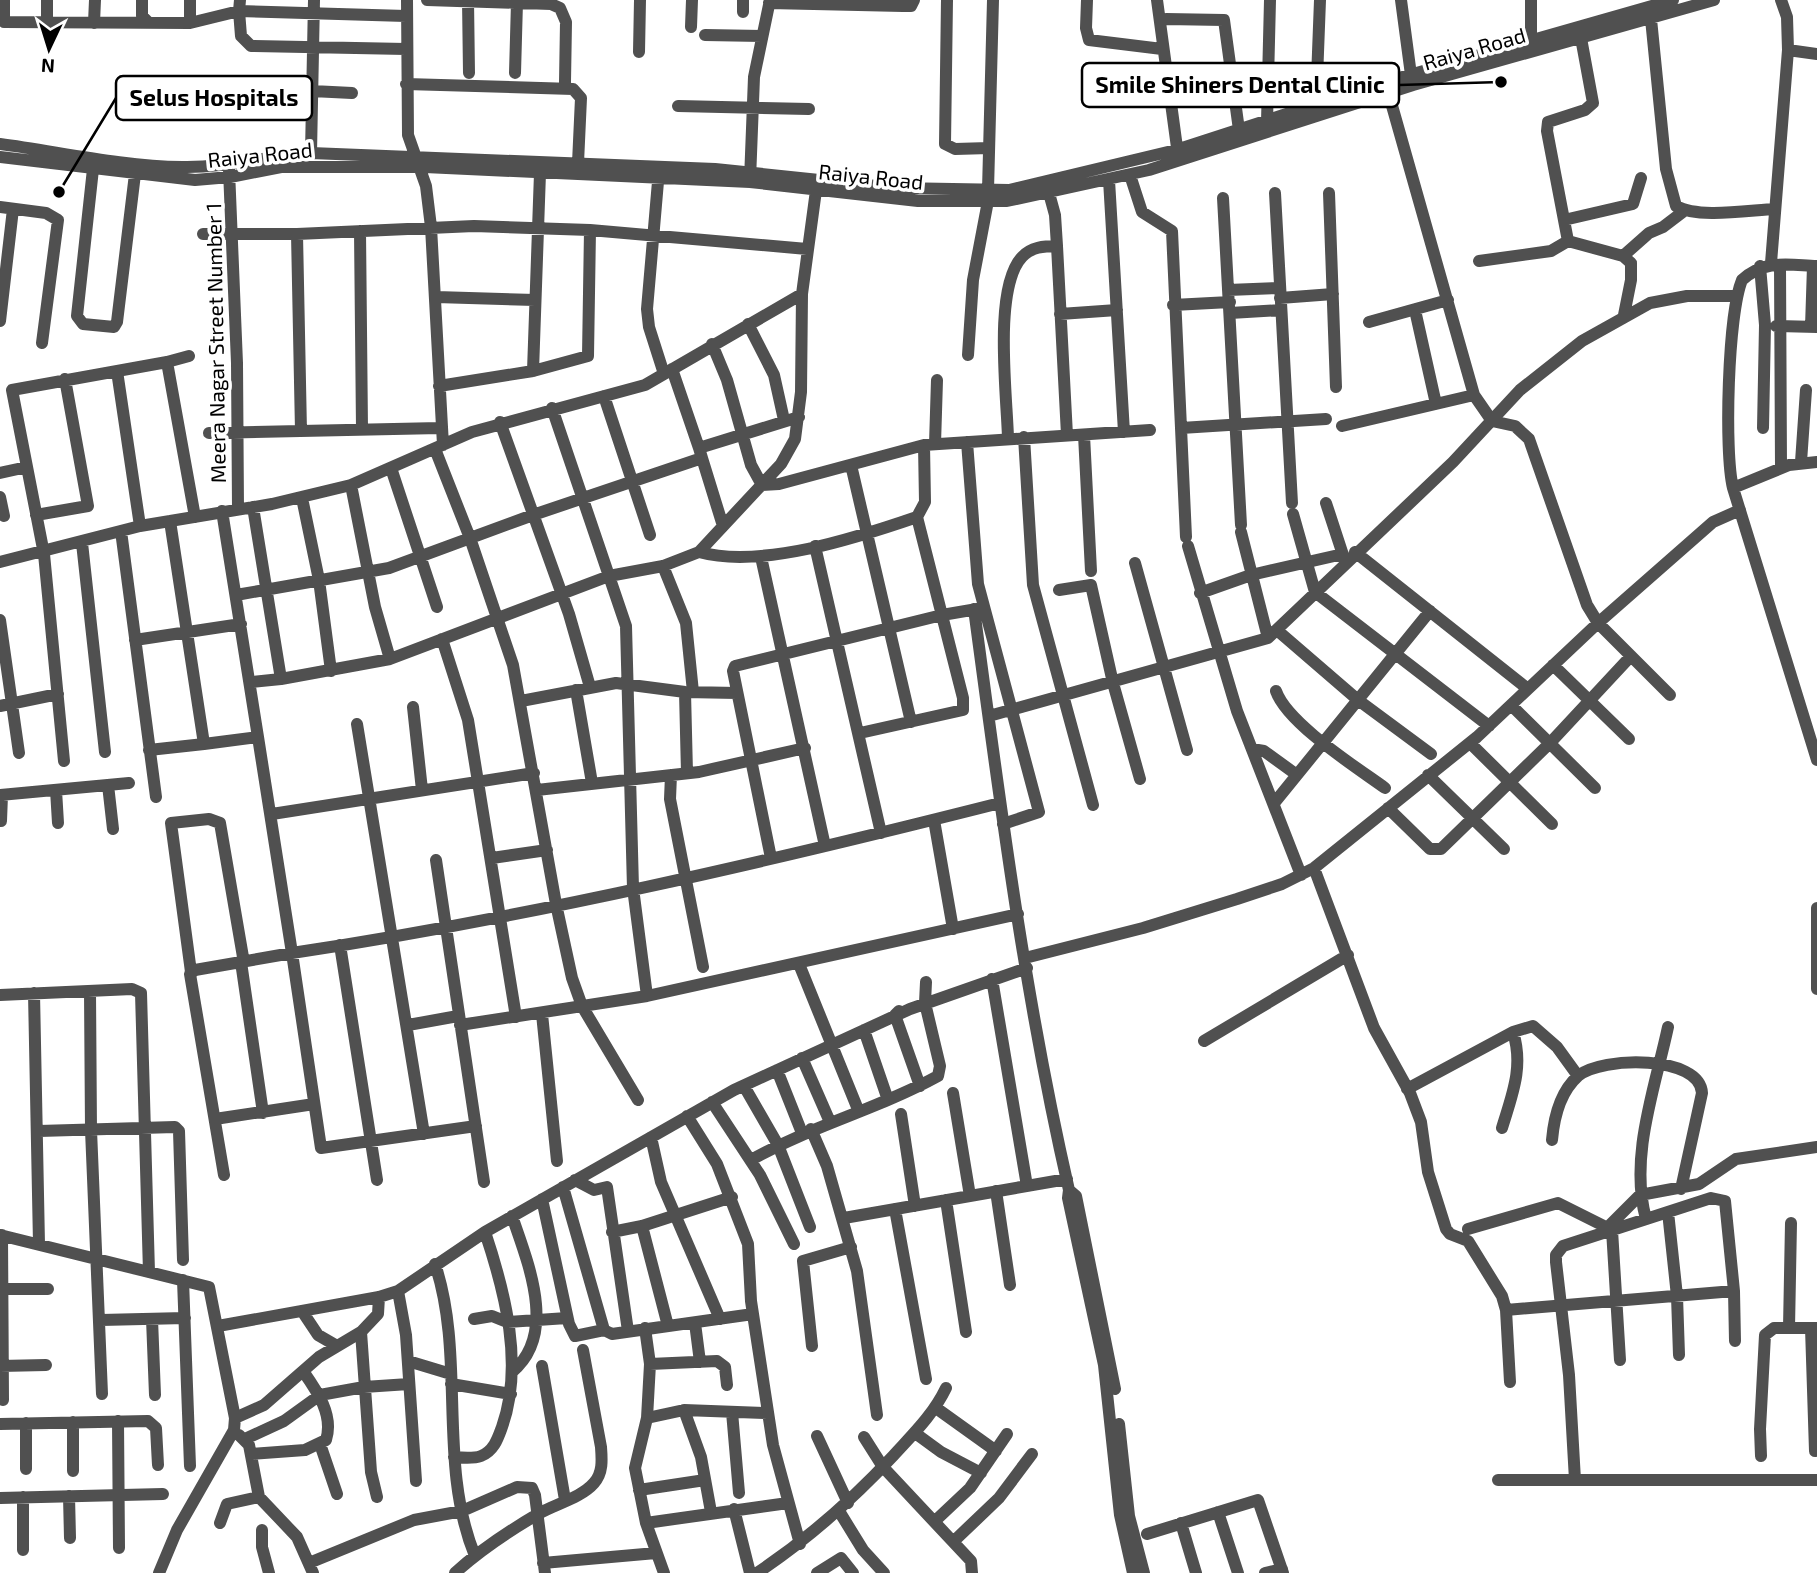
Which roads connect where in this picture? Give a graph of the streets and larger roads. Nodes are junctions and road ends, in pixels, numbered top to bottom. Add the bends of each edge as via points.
1 (4, 0) edge
2 (47, 0) edge
3 (95, 0) edge
4 (142, 0) edge
5 (190, 0) edge
6 (427, 0) edge
7 (639, 0) edge
8 (692, 0) edge
9 (914, 0) edge
10 (947, 0) edge
11 (993, 0) edge
12 (1087, 0) edge
13 (1157, 0) edge
14 (1270, 0) edge
15 (1320, 0) edge
16 (1401, 0) edge
17 (1531, 0) edge
18 (1673, 0) edge
19 (1714, 0) edge
20 (1781, 0) edge
21 (462, 1) edge
22 (485, 1) edge
23 (770, 1) edge
24 (517, 2) junction
25 (560, 4) edge
26 (240, 5) edge
27 (314, 6) edge
28 (407, 7) edge
29 (1166, 19) dead end
30 (1651, 19) junction
31 (47, 22) junction
32 (148, 22) junction
33 (94, 23) junction
34 (190, 23) junction
35 (691, 27) dead end
36 (705, 35) dead end
37 (762, 36) junction
38 (1581, 38) junction
39 (1531, 46) junction
40 (313, 48) junction
41 (406, 49) junction
42 (1162, 49) junction
43 (1788, 50) junction
44 (639, 52) dead end
45 (1817, 54) edge
46 (469, 72) dead end
47 (515, 73) dead end
48 (1411, 75) junction
49 (565, 82) dead end
50 (406, 84) junction
51 (1387, 87) junction
52 (312, 91) junction
53 (352, 93) dead end
54 (678, 106) dead end
55 (1316, 106) junction
56 (752, 107) junction
57 (808, 109) dead end
58 (1267, 122) junction
59 (1239, 130) junction
60 (0, 144) edge
61 (989, 148) junction
62 (311, 153) junction
63 (1178, 155) junction
64 (0, 156) edge
65 (416, 162) junction
66 (578, 163) junction
67 (93, 169) junction
68 (229, 171) junction
69 (540, 173) junction
70 (659, 173) junction
71 (135, 174) junction
72 (1130, 175) junction
73 (750, 177) junction
74 (1641, 178) dead end
75 (1108, 180) junction
76 (817, 185) junction
77 (1049, 193) junction
78 (1275, 193) dead end
79 (1329, 193) dead end
80 (988, 196) junction
81 (1223, 198) dead end
82 (6, 208) edge
83 (1775, 209) junction
84 (1684, 211) junction
85 (1564, 220) junction
86 (431, 227) junction
87 (537, 228) junction
88 (590, 230) junction
89 (360, 231) junction
90 (203, 234) dead end
91 (234, 234) junction
92 (297, 234) junction
93 (652, 236) junction
94 (1568, 241) junction
95 (1057, 246) junction
96 (807, 249) junction
97 (1623, 256) junction
98 (1479, 261) dead end
99 (1770, 265) junction
100 (1815, 266) edge
101 (802, 294) junction
102 (1333, 294) junction
103 (1737, 296) junction
104 (436, 298) junction
105 (1280, 299) junction
106 (535, 300) junction
107 (1448, 300) junction
108 (1230, 301) junction
109 (1173, 305) junction
110 (1117, 310) junction
111 (1415, 310) junction
112 (1060, 314) junction
113 (1625, 315) junction
114 (0, 321) edge
115 (1369, 322) dead end
116 (748, 324) junction
117 (1765, 325) junction
118 (1782, 327) junction
119 (1814, 327) edge
120 (42, 343) dead end
121 (712, 344) junction
122 (968, 355) dead end
123 (189, 356) dead end
124 (167, 362) junction
125 (117, 371) junction
126 (533, 371) junction
127 (668, 371) junction
128 (65, 379) junction
129 (937, 380) dead end
130 (439, 386) junction
131 (1336, 387) dead end
132 (1806, 390) dead end
133 (6, 391) edge
134 (1474, 395) junction
135 (604, 396) junction
136 (1436, 404) junction
137 (552, 408) junction
138 (799, 417) junction
139 (1326, 419) dead end
140 (784, 420) junction
141 (1289, 421) junction
142 (1492, 421) junction
143 (500, 422) junction
144 (1237, 426) junction
145 (1342, 426) dead end
146 (440, 428) junction
147 (1181, 428) junction
148 (1763, 428) dead end
149 (362, 429) junction
150 (1150, 430) dead end
151 (301, 431) junction
152 (238, 432) junction
153 (1124, 432) junction
154 (209, 433) dead end
155 (743, 433) junction
156 (1067, 435) junction
157 (1084, 435) junction
158 (1024, 437) junction
159 (1008, 438) junction
160 (967, 442) junction
161 (930, 445) junction
162 (439, 447) junction
163 (701, 453) junction
164 (1801, 462) junction
165 (1817, 462) edge
166 (851, 465) junction
167 (27, 467) junction
168 (391, 468) junction
169 (1782, 468) junction
170 (0, 473) edge
171 (632, 481) junction
172 (351, 485) junction
173 (762, 485) junction
174 (1733, 488) junction
175 (0, 496) edge
176 (302, 498) junction
177 (583, 499) junction
178 (1326, 503) dead end
179 (253, 507) junction
180 (238, 509) junction
181 (1740, 510) junction
182 (222, 511) junction
183 (533, 514) junction
184 (36, 515) junction
185 (5, 516) dead end
186 (195, 517) junction
187 (917, 517) junction
188 (170, 521) junction
189 (141, 526) junction
190 (723, 526) junction
191 (121, 531) junction
192 (867, 532) junction
193 (650, 535) dead end
194 (470, 538) junction
195 (82, 543) junction
196 (815, 546) junction
197 (699, 552) junction
198 (44, 554) junction
199 (1348, 556) junction
200 (419, 557) junction
201 (761, 557) junction
202 (0, 562) edge
203 (1307, 562) junction
204 (1135, 563) dead end
205 (663, 566) junction
206 (1091, 571) dead end
207 (368, 573) junction
208 (1251, 575) junction
209 (609, 576) junction
210 (319, 580) junction
211 (268, 589) junction
212 (1059, 590) dead end
213 (1315, 592) junction
214 (561, 593) junction
215 (1200, 593) junction
216 (236, 595) junction
217 (437, 607) dead end
218 (979, 608) junction
219 (1430, 611) junction
220 (942, 615) junction
221 (496, 617) junction
222 (0, 620) edge
223 (1598, 623) junction
224 (241, 624) junction
225 (891, 628) junction
226 (187, 632) junction
227 (1273, 635) junction
228 (442, 639) junction
229 (135, 640) junction
230 (839, 640) junction
231 (784, 654) junction
232 (1218, 654) junction
233 (1394, 655) junction
234 (1631, 656) junction
235 (390, 659) junction
236 (1553, 665) junction
237 (1164, 669) junction
238 (331, 671) junction
239 (281, 679) junction
240 (250, 682) junction
241 (628, 683) junction
242 (1113, 683) junction
243 (590, 687) junction
244 (1528, 688) junction
245 (576, 690) junction
246 (1276, 691) dead end
247 (689, 692) junction
248 (737, 693) junction
249 (58, 694) junction
250 (1670, 695) dead end
251 (1062, 697) junction
252 (1358, 700) junction
253 (521, 701) junction
254 (1590, 701) junction
255 (5, 705) edge
256 (1511, 705) junction
257 (413, 706) dead end
258 (1013, 710) junction
259 (989, 716) junction
260 (911, 722) junction
261 (357, 724) dead end
262 (1489, 726) junction
263 (860, 733) junction
264 (258, 737) junction
265 (1629, 739) dead end
266 (1324, 743) junction
267 (1470, 743) junction
268 (1550, 743) junction
269 (204, 744) junction
270 (805, 748) junction
271 (1252, 749) junction
272 (149, 750) junction
273 (1187, 750) dead end
274 (105, 752) dead end
275 (19, 753) dead end
276 (1431, 754) dead end
277 (751, 760) junction
278 (1817, 760) edge
279 (64, 761) dead end
280 (534, 773) junction
281 (687, 773) junction
282 (671, 775) junction
283 (1297, 775) junction
284 (1428, 775) junction
285 (629, 779) junction
286 (1140, 779) dead end
287 (478, 782) junction
288 (1509, 782) junction
289 (129, 783) dead end
290 (592, 783) junction
291 (108, 785) junction
292 (1595, 788) dead end
293 (1385, 789) dead end
294 (56, 790) junction
295 (422, 790) junction
296 (537, 790) junction
297 (1, 795) edge
298 (156, 797) dead end
299 (369, 800) junction
300 (1275, 802) junction
301 (1000, 803) junction
302 (1093, 805) dead end
303 (1388, 808) junction
304 (272, 814) junction
305 (1472, 818) junction
306 (934, 820) junction
307 (1, 821) edge
308 (58, 822) dead end
309 (1003, 824) junction
310 (1552, 824) dead end
311 (113, 829) dead end
312 (881, 833) junction
313 (825, 846) junction
314 (547, 849) junction
315 (1504, 849) dead end
316 (492, 858) junction
317 (771, 858) junction
318 (436, 859) dead end
319 (1314, 868) junction
320 (1301, 875) junction
321 (684, 877) junction
322 (633, 888) junction
323 (556, 904) junction
324 (1817, 908) edge
325 (1018, 914) junction
326 (500, 915) junction
327 (446, 925) junction
328 (953, 929) junction
329 (392, 935) junction
330 (340, 945) junction
331 (292, 953) junction
332 (1348, 955) junction
333 (240, 962) junction
334 (1026, 963) junction
335 (799, 964) junction
336 (703, 967) dead end
337 (191, 972) junction
338 (992, 979) junction
339 (926, 982) dead end
340 (1817, 989) edge
341 (90, 992) junction
342 (34, 993) junction
343 (0, 995) edge
344 (647, 996) junction
345 (905, 1003) dead end
346 (925, 1003) junction
347 (582, 1006) junction
348 (541, 1014) junction
349 (895, 1015) junction
350 (516, 1017) junction
351 (459, 1021) junction
352 (408, 1025) junction
353 (1668, 1027) dead end
354 (864, 1030) junction
355 (1513, 1032) junction
356 (1204, 1041) dead end
357 (832, 1044) junction
358 (802, 1058) junction
359 (1660, 1065) junction
360 (777, 1070) junction
361 (1578, 1076) junction
362 (744, 1086) junction
363 (920, 1086) junction
364 (1407, 1088) junction
365 (953, 1093) dead end
366 (638, 1100) dead end
367 (888, 1100) junction
368 (712, 1102) junction
369 (314, 1104) junction
370 (859, 1112) junction
371 (263, 1113) junction
372 (901, 1114) dead end
373 (687, 1116) junction
374 (215, 1119) junction
375 (830, 1122) junction
376 (476, 1126) junction
377 (147, 1128) junction
378 (1502, 1128) dead end
379 (91, 1130) junction
380 (39, 1131) junction
381 (806, 1131) junction
382 (424, 1134) junction
383 (651, 1137) junction
384 (1552, 1140) dead end
385 (371, 1142) junction
386 (778, 1145) junction
387 (1817, 1147) edge
388 (751, 1160) junction
389 (557, 1161) dead end
390 (224, 1175) dead end
391 (377, 1180) dead end
392 (484, 1182) dead end
393 (569, 1183) junction
394 (1068, 1184) junction
395 (1027, 1186) junction
396 (1681, 1189) junction
397 (996, 1191) junction
398 (1640, 1195) junction
399 (970, 1196) junction
400 (732, 1197) junction
401 (542, 1199) junction
402 (946, 1200) junction
403 (915, 1206) junction
404 (895, 1209) junction
405 (1668, 1212) junction
406 (512, 1216) junction
407 (677, 1216) junction
408 (844, 1219) junction
409 (1646, 1219) junction
410 (1791, 1223) dead end
411 (642, 1226) junction
412 (810, 1227) dead end
413 (1468, 1229) dead end
414 (1609, 1229) junction
415 (485, 1232) junction
416 (612, 1232) junction
417 (1, 1235) edge
418 (39, 1244) junction
419 (794, 1244) dead end
420 (851, 1247) junction
421 (99, 1260) junction
422 (183, 1260) dead end
423 (435, 1264) junction
424 (149, 1272) junction
425 (183, 1280) junction
426 (1010, 1285) dead end
427 (1, 1289) edge
428 (48, 1289) dead end
429 (398, 1290) junction
430 (1734, 1291) junction
431 (1677, 1296) junction
432 (379, 1297) junction
433 (1616, 1301) junction
434 (1560, 1306) junction
435 (1506, 1310) junction
436 (302, 1311) junction
437 (753, 1314) junction
438 (185, 1318) junction
439 (567, 1318) junction
440 (152, 1319) junction
441 (720, 1319) junction
442 (100, 1320) junction
443 (474, 1320) dead end
444 (537, 1320) junction
445 (507, 1322) junction
446 (695, 1323) junction
447 (218, 1326) junction
448 (668, 1326) junction
449 (645, 1328) junction
450 (1789, 1328) junction
451 (1814, 1328) edge
452 (604, 1330) junction
453 (628, 1331) junction
454 (361, 1332) junction
455 (966, 1332) dead end
456 (1735, 1341) dead end
457 (337, 1346) junction
458 (812, 1346) dead end
459 (583, 1350) dead end
460 (1679, 1355) dead end
461 (1620, 1360) dead end
462 (408, 1361) junction
463 (699, 1362) junction
464 (650, 1364) junction
465 (46, 1365) dead end
466 (1, 1366) edge
467 (542, 1366) dead end
468 (303, 1371) junction
469 (512, 1371) junction
470 (451, 1379) junction
471 (926, 1379) dead end
472 (1510, 1382) dead end
473 (409, 1384) junction
474 (727, 1385) dead end
475 (364, 1387) junction
476 (946, 1388) dead end
477 (102, 1394) dead end
478 (511, 1394) junction
479 (155, 1395) dead end
480 (320, 1395) junction
481 (3, 1400) dead end
482 (936, 1408) junction
483 (684, 1410) junction
484 (732, 1412) junction
485 (767, 1413) junction
486 (877, 1415) dead end
487 (647, 1418) junction
488 (118, 1420) junction
489 (73, 1422) junction
490 (26, 1423) junction
491 (0, 1424) edge
492 (234, 1424) junction
493 (915, 1433) junction
494 (1007, 1434) dead end
495 (817, 1436) dead end
496 (864, 1437) dead end
497 (245, 1439) junction
498 (320, 1444) junction
499 (996, 1451) junction
500 (1815, 1451) dead end
501 (252, 1454) junction
502 (1031, 1454) dead end
503 (1761, 1456) dead end
504 (454, 1457) junction
505 (158, 1465) dead end
506 (190, 1466) dead end
507 (883, 1467) junction
508 (26, 1469) dead end
509 (73, 1471) dead end
510 (981, 1473) junction
511 (705, 1480) junction
512 (1498, 1480) dead end
513 (1576, 1480) junction
514 (1817, 1480) edge
515 (416, 1481) dead end
516 (639, 1490) junction
517 (739, 1493) dead end
518 (163, 1494) dead end
519 (337, 1494) dead end
520 (69, 1496) junction
521 (119, 1496) junction
522 (0, 1497) edge
523 (23, 1497) junction
524 (260, 1497) junction
525 (377, 1497) dead end
526 (565, 1500) junction
527 (788, 1503) junction
528 (844, 1507) junction
529 (734, 1509) junction
530 (462, 1511) junction
531 (711, 1512) junction
532 (1218, 1512) junction
533 (539, 1513) junction
534 (935, 1521) junction
535 (220, 1523) dead end
536 (646, 1523) junction
537 (1181, 1523) junction
538 (262, 1530) dead end
539 (1147, 1534) dead end
540 (70, 1538) dead end
541 (954, 1541) junction
542 (800, 1544) junction
543 (119, 1548) dead end
544 (23, 1550) dead end
545 (656, 1553) junction
546 (475, 1556) junction
547 (543, 1568) edge
548 (309, 1570) edge
549 (975, 1571) edge
550 (1282, 1571) edge
551 (159, 1573) edge
552 (269, 1573) edge
553 (455, 1573) edge
554 (664, 1573) edge
555 (750, 1573) edge
556 (757, 1573) edge
557 (817, 1573) edge
558 (853, 1573) edge
559 (884, 1573) edge
560 (1133, 1573) edge
561 (1144, 1573) edge
562 (1196, 1573) edge
563 (1238, 1573) edge
564 (1265, 1573) edge

1 - 31 street via 4,22
2 - 31 street
3 - 33 street
4 - 32 street via 142,16
5 - 34 street
6 - 21 street
7 - 44 street
8 - 35 street
9 - 23 street via 911,6
10 - 61 street via 945,144 955,149
11 - 61 street
12 - 42 street via 1089,40
13 - 42 street
14 - 58 street
15 - 55 street
16 - 48 street
17 - 39 street
18 - 39 street, Raiya Road
19 - 30 street, Raiya Road
20 - 43 street via 1787,17
21 - 22 street
21 - 46 street
22 - 24 street
23 - 37 street
24 - 25 street
24 - 47 street
25 - 49 street via 566,22
26 - 27 street
26 - 34 street
26 - 40 street via 244,43
27 - 28 street via 390,15
27 - 40 street
28 - 41 street
29 - 59 street via 1224,20
30 - 38 street, Raiya Road
30 - 84 street via 1667,169 1672,198
31 - 33 street
32 - 33 street
32 - 34 street
36 - 37 street
37 - 56 street
38 - 39 street, Raiya Road
38 - 85 street via 1593,103 1547,126
39 - 48 street, Raiya Road
39 - 51 street, Raiya Road
40 - 41 street
40 - 52 street
41 - 50 street
42 - 63 street
43 - 45 street
43 - 83 street
48 - 51 street, Raiya Road
50 - 65 street via 408,135
50 - 66 street via 573,89 581,98
51 - 55 street, Raiya Road
51 - 63 street, Raiya Road
51 - 107 street
52 - 53 street
52 - 62 street
54 - 56 street
55 - 58 street, Raiya Road
56 - 57 street
56 - 73 street
58 - 59 street, Raiya Road
59 - 63 street, Raiya Road
60 - 68 street, Raiya Road
61 - 80 street
62 - 65 street, Raiya Road
62 - 68 street, Raiya Road via 269,156
63 - 72 street, Raiya Road
63 - 80 street, Raiya Road
64 - 67 street, Raiya Road
65 - 66 street, Raiya Road
65 - 68 street, Raiya Road
65 - 69 street, Raiya Road
65 - 86 street via 426,187
66 - 70 street, Raiya Road
67 - 71 street, Raiya Road
67 - 71 street via 77,316 83,324 114,327 117,322
68 - 71 street, Raiya Road via 195,180
68 - 91 street, Meera Nagar Street Number 1
69 - 70 street, Raiya Road
69 - 87 street
70 - 73 street, Raiya Road
70 - 93 street
72 - 75 street, Raiya Road
72 - 109 street via 1142,212 1172,231
73 - 76 street, Raiya Road
74 - 85 street via 1633,204
75 - 77 street, Raiya Road
75 - 110 street
76 - 80 street, Raiya Road
76 - 96 street
77 - 80 street, Raiya Road
77 - 95 street
78 - 105 street
79 - 102 street
80 - 122 street via 973,280
81 - 108 street
82 - 114 street
82 - 120 street via 46,213 58,220
83 - 84 street
83 - 99 street
84 - 97 street
85 - 94 street
86 - 87 street
86 - 89 street
86 - 104 street
87 - 88 street
87 - 106 street
88 - 93 street
88 - 126 street via 588,356
89 - 92 street
89 - 149 street
90 - 91 street
91 - 92 street
91 - 152 street, Meera Nagar Street Number 1
92 - 151 street
93 - 96 street
93 - 127 street via 649,327
94 - 97 street
94 - 98 street via 1551,251
95 - 112 street
95 - 159 street via 1043,246 1021,258 1006,290
96 - 101 street
97 - 113 street via 1632,270
99 - 100 street
99 - 103 street via 1742,280
99 - 117 street
99 - 118 street
100 - 119 street
101 - 116 street
101 - 138 street
102 - 105 street
102 - 131 street
103 - 113 street via 1668,299
103 - 174 street via 1728,448
104 - 106 street
104 - 130 street
105 - 108 street
105 - 108 street
105 - 141 street
106 - 126 street
107 - 111 street
107 - 134 street
108 - 109 street
108 - 144 street
109 - 147 street
110 - 112 street
110 - 153 street
111 - 115 street
111 - 136 street
112 - 156 street
113 - 142 street via 1582,341 1520,390
116 - 121 street
116 - 140 street via 774,375
117 - 118 street
117 - 148 street
118 - 119 street
118 - 169 street
121 - 127 street
121 - 155 street
123 - 124 street
124 - 125 street
124 - 186 street
125 - 128 street
125 - 189 street
126 - 130 street
127 - 135 street via 645,385
127 - 163 street
128 - 133 street
128 - 184 street via 88,506
129 - 161 street
130 - 146 street
132 - 164 street
133 - 167 street
134 - 136 street
134 - 142 street
135 - 137 street
135 - 171 street
136 - 145 street
137 - 143 street
137 - 177 street
138 - 140 street
138 - 173 street via 790,452
139 - 141 street
140 - 155 street
141 - 144 street
141 - 203 street via 1293,509
142 - 199 street
142 - 223 street via 1515,426 1529,439 1580,589
143 - 162 street
143 - 183 street
144 - 147 street
144 - 208 street via 1241,529
146 - 149 street
146 - 162 street
147 - 215 street via 1187,542
149 - 151 street
150 - 153 street
151 - 152 street
152 - 154 street
152 - 180 street, Meera Nagar Street Number 1
153 - 157 street
155 - 163 street
155 - 173 street
156 - 157 street
156 - 158 street
157 - 206 street
158 - 159 street
158 - 251 street via 1032,585
159 - 160 street
160 - 161 street
160 - 218 street
161 - 166 street
161 - 187 street via 925,502
162 - 168 street
162 - 194 street
163 - 171 street
163 - 190 street
164 - 165 street
164 - 169 street
166 - 173 street
166 - 192 street
167 - 170 street
167 - 184 street
168 - 172 street
168 - 200 street
169 - 174 street
171 - 177 street
171 - 193 street
172 - 176 street
172 - 207 street
173 - 190 street
174 - 181 street
175 - 185 street
176 - 179 street
176 - 210 street
177 - 183 street
177 - 209 street
178 - 199 street
179 - 180 street
179 - 211 street
180 - 182 street
181 - 223 street via 1713,522
181 - 278 street
182 - 186 street
182 - 216 street
183 - 194 street
183 - 214 street
184 - 198 street
186 - 188 street
187 - 192 street
187 - 220 street
188 - 189 street
188 - 226 street
189 - 191 street
190 - 197 street
191 - 195 street
191 - 229 street
192 - 196 street
192 - 225 street
194 - 200 street
194 - 221 street
195 - 198 street
195 - 274 street
196 - 201 street
196 - 230 street
197 - 201 street via 719,558
197 - 205 street
198 - 202 street
198 - 249 street
199 - 203 street
199 - 213 street
199 - 219 street
200 - 207 street
200 - 217 street
201 - 231 street
203 - 208 street
203 - 213 street
204 - 237 street
205 - 209 street
205 - 247 street via 686,623
207 - 210 street
207 - 235 street
208 - 215 street
208 - 227 street
209 - 214 street
209 - 241 street via 626,626
210 - 211 street
210 - 238 street
211 - 216 street
211 - 239 street
212 - 242 street via 1091,584
213 - 227 street
213 - 233 street
214 - 221 street
214 - 243 street
215 - 232 street
216 - 224 street
218 - 220 street
218 - 258 street
218 - 259 street
219 - 233 street
219 - 244 street
220 - 225 street
220 - 260 street via 963,710
221 - 228 street
221 - 253 street
222 - 255 street
223 - 234 street
223 - 236 street
224 - 226 street
224 - 240 street
225 - 230 street
225 - 260 street
226 - 229 street
226 - 269 street
227 - 232 street
227 - 252 street
228 - 235 street
228 - 287 street via 464,700
229 - 272 street
230 - 231 street
230 - 263 street
231 - 248 street via 735,666
231 - 270 street
232 - 237 street
232 - 271 street
233 - 252 street
233 - 262 street
234 - 250 street
234 - 254 street
235 - 238 street
236 - 244 street
236 - 254 street
237 - 242 street
237 - 273 street
238 - 239 street
239 - 240 street
240 - 264 street
241 - 243 street
241 - 247 street
241 - 285 street
242 - 251 street
242 - 286 street
243 - 245 street
244 - 256 street
245 - 253 street
245 - 290 street
246 - 266 street via 1281,704
247 - 248 street
247 - 281 street
248 - 277 street
249 - 255 street
249 - 279 street
251 - 258 street
251 - 302 street
252 - 266 street
252 - 276 street
253 - 280 street
254 - 265 street
254 - 268 street
255 - 275 street
256 - 262 street
256 - 268 street
257 - 295 street
258 - 259 street
258 - 309 street via 1039,812
259 - 301 street
260 - 263 street
261 - 299 street
262 - 267 street
263 - 312 street
264 - 269 street
264 - 304 street
266 - 283 street
266 - 293 street
267 - 284 street
267 - 288 street
268 - 288 street
268 - 292 street
269 - 272 street
270 - 277 street
270 - 313 street
271 - 283 street via 1264,751
271 - 300 street
272 - 298 street
277 - 281 street
277 - 317 street
280 - 287 street
280 - 296 street
281 - 282 street
282 - 285 street
282 - 321 street via 670,799
283 - 300 street
284 - 303 street
284 - 305 street
285 - 290 street
285 - 322 street
287 - 295 street
287 - 316 street
288 - 305 street
288 - 310 street
289 - 291 street
290 - 296 street
291 - 294 street
291 - 311 street
294 - 297 street
294 - 308 street
295 - 299 street
296 - 314 street
297 - 307 street
299 - 304 street
299 - 329 street
300 - 320 street
301 - 306 street
301 - 309 street
303 - 305 street via 1435,850
303 - 319 street
304 - 331 street
305 - 315 street
306 - 312 street
306 - 328 street
309 - 325 street
312 - 313 street
313 - 317 street
314 - 316 street
314 - 323 street
316 - 326 street
317 - 321 street
318 - 327 street
319 - 320 street
319 - 332 street
320 - 334 street
321 - 322 street
321 - 336 street
322 - 323 street
322 - 344 street
323 - 326 street
323 - 347 street
324 - 340 street
325 - 328 street
325 - 334 street
326 - 327 street
326 - 350 street
327 - 329 street
327 - 351 street
328 - 335 street
329 - 330 street
329 - 352 street
330 - 331 street
330 - 385 street
331 - 333 street
331 - 369 street
332 - 356 street
332 - 364 street via 1374,1028
333 - 337 street
333 - 337 street via 243,957 220,823 209,819 171,823
333 - 371 street
334 - 338 street
334 - 394 street
335 - 344 street
335 - 357 street
337 - 374 street
338 - 346 street
338 - 395 street
339 - 346 street
341 - 342 street
341 - 377 street via 132,989 141,993
341 - 379 street
342 - 343 street
342 - 380 street
344 - 347 street
345 - 349 street
346 - 349 street
346 - 363 street via 940,1071
347 - 348 street
347 - 366 street
348 - 350 street
348 - 389 street
349 - 354 street
349 - 363 street
350 - 351 street
351 - 352 street
351 - 376 street
352 - 382 street
353 - 359 street
354 - 357 street
354 - 367 street
355 - 361 street via 1525,1027 1539,1029
355 - 364 street
355 - 378 street via 1519,1050 1518,1072
357 - 358 street
357 - 370 street
358 - 360 street
358 - 375 street
359 - 361 street via 1626,1061
359 - 396 street via 1692,1074 1702,1085
359 - 398 street via 1641,1156
360 - 362 street
360 - 381 street
361 - 384 street via 1560,1103
362 - 368 street
362 - 386 street
363 - 367 street
364 - 435 street via 1422,1122 1428,1172 1446,1229 1468,1241
365 - 399 street
367 - 370 street
368 - 373 street
368 - 388 street
369 - 371 street
369 - 385 street via 321,1148
370 - 375 street
371 - 374 street
372 - 403 street
373 - 383 street
373 - 400 street via 718,1164
374 - 390 street
375 - 381 street
376 - 382 street
376 - 392 street
377 - 379 street
377 - 422 street via 175,1127 182,1138
377 - 424 street
379 - 380 street
379 - 421 street
380 - 418 street
381 - 386 street
381 - 408 street
382 - 385 street
383 - 393 street
383 - 407 street via 661,1182
385 - 391 street
386 - 388 street
386 - 412 street
387 - 396 street via 1736,1159 1709,1180
388 - 419 street
393 - 401 street
393 - 416 street via 594,1190 607,1187
393 - 452 street
394 - 395 street
394 - 560 street via 1104,1365 1120,1515
394 - 561 street via 1076,1196 1110,1353 1129,1516
395 - 397 street
396 - 398 street
397 - 399 street
397 - 426 street
398 - 409 street
398 - 414 street
399 - 402 street
400 - 407 street
400 - 437 street via 748,1244
401 - 406 street
401 - 439 street
402 - 403 street
402 - 455 street
403 - 404 street
404 - 408 street
404 - 471 street
405 - 409 street
405 - 430 street via 1711,1198 1725,1201
405 - 431 street
406 - 415 street
406 - 444 street via 533,1288
407 - 411 street
407 - 441 street
408 - 420 street
409 - 414 street
410 - 450 street
411 - 416 street
411 - 448 street
413 - 414 street via 1558,1203
414 - 433 street
414 - 434 street via 1559,1249
415 - 423 street
415 - 445 street
416 - 453 street
417 - 418 street
417 - 427 street
418 - 421 street
420 - 458 street via 803,1261
420 - 486 street
421 - 424 street
421 - 442 street
423 - 429 street
423 - 470 street via 443,1296
424 - 425 street
425 - 438 street
425 - 447 street via 209,1287
427 - 428 street
427 - 466 street
429 - 432 street
429 - 462 street
430 - 431 street
430 - 456 street
431 - 433 street
431 - 460 street
432 - 436 street
432 - 454 street via 378,1314
433 - 434 street
433 - 461 street
434 - 435 street
434 - 513 street
435 - 472 street
436 - 447 street
436 - 457 street via 318,1335
437 - 441 street
437 - 485 street
438 - 440 street
438 - 506 street
439 - 444 street
439 - 452 street via 575,1336
440 - 442 street
440 - 479 street
441 - 446 street
442 - 477 street
443 - 445 street via 492,1315
444 - 445 street
444 - 469 street via 531,1349
445 - 469 street
446 - 448 street
446 - 463 street
447 - 492 street
448 - 449 street
449 - 453 street
449 - 464 street
450 - 451 street
450 - 503 street via 1770,1329 1764,1340
451 - 500 street
452 - 453 street via 609,1334
454 - 457 street
454 - 475 street
457 - 468 street
459 - 526 street via 602,1461 597,1481
462 - 470 street
462 - 473 street
463 - 464 street
463 - 474 street via 723,1363
464 - 487 street
465 - 466 street
466 - 481 street
467 - 526 street
468 - 480 street
468 - 492 street
469 - 478 street
470 - 478 street
470 - 504 street
473 - 475 street
473 - 515 street
475 - 480 street
475 - 525 street
476 - 482 street
478 - 504 street via 491,1450 481,1456
480 - 497 street via 284,1421
480 - 498 street via 328,1432
482 - 493 street
482 - 499 street
483 - 484 street
483 - 487 street
483 - 511 street
484 - 485 street
484 - 517 street
485 - 527 street
487 - 516 street via 635,1468
488 - 489 street
488 - 505 street via 154,1423
488 - 521 street
489 - 490 street
489 - 509 street
490 - 491 street
490 - 508 street
492 - 497 street
492 - 551 street
493 - 507 street
493 - 510 street
494 - 499 street
495 - 528 street
496 - 507 street
497 - 501 street
498 - 501 street via 305,1450
498 - 519 street
499 - 510 street
501 - 524 street
502 - 541 street via 999,1498
504 - 530 street
507 - 528 street
507 - 534 street
510 - 534 street
511 - 516 street
511 - 531 street
512 - 513 street
513 - 514 street
516 - 536 street
518 - 521 street
520 - 521 street
520 - 523 street
520 - 540 street
521 - 543 street
522 - 523 street
523 - 544 street
524 - 535 street via 227,1504
524 - 548 street via 291,1529
526 - 533 street
527 - 529 street
527 - 542 street
528 - 542 street
528 - 559 street via 863,1550
529 - 531 street
529 - 555 street
530 - 533 street via 526,1486 535,1495
530 - 546 street
530 - 548 street via 414,1521
531 - 536 street
532 - 537 street
532 - 550 street via 1258,1500
532 - 563 street
533 - 546 street
533 - 547 street
534 - 541 street
536 - 545 street
537 - 539 street
537 - 562 street
538 - 552 street
541 - 549 street
542 - 556 street
545 - 547 street
545 - 554 street
546 - 553 street
550 - 564 street
557 - 558 street via 841,1558

